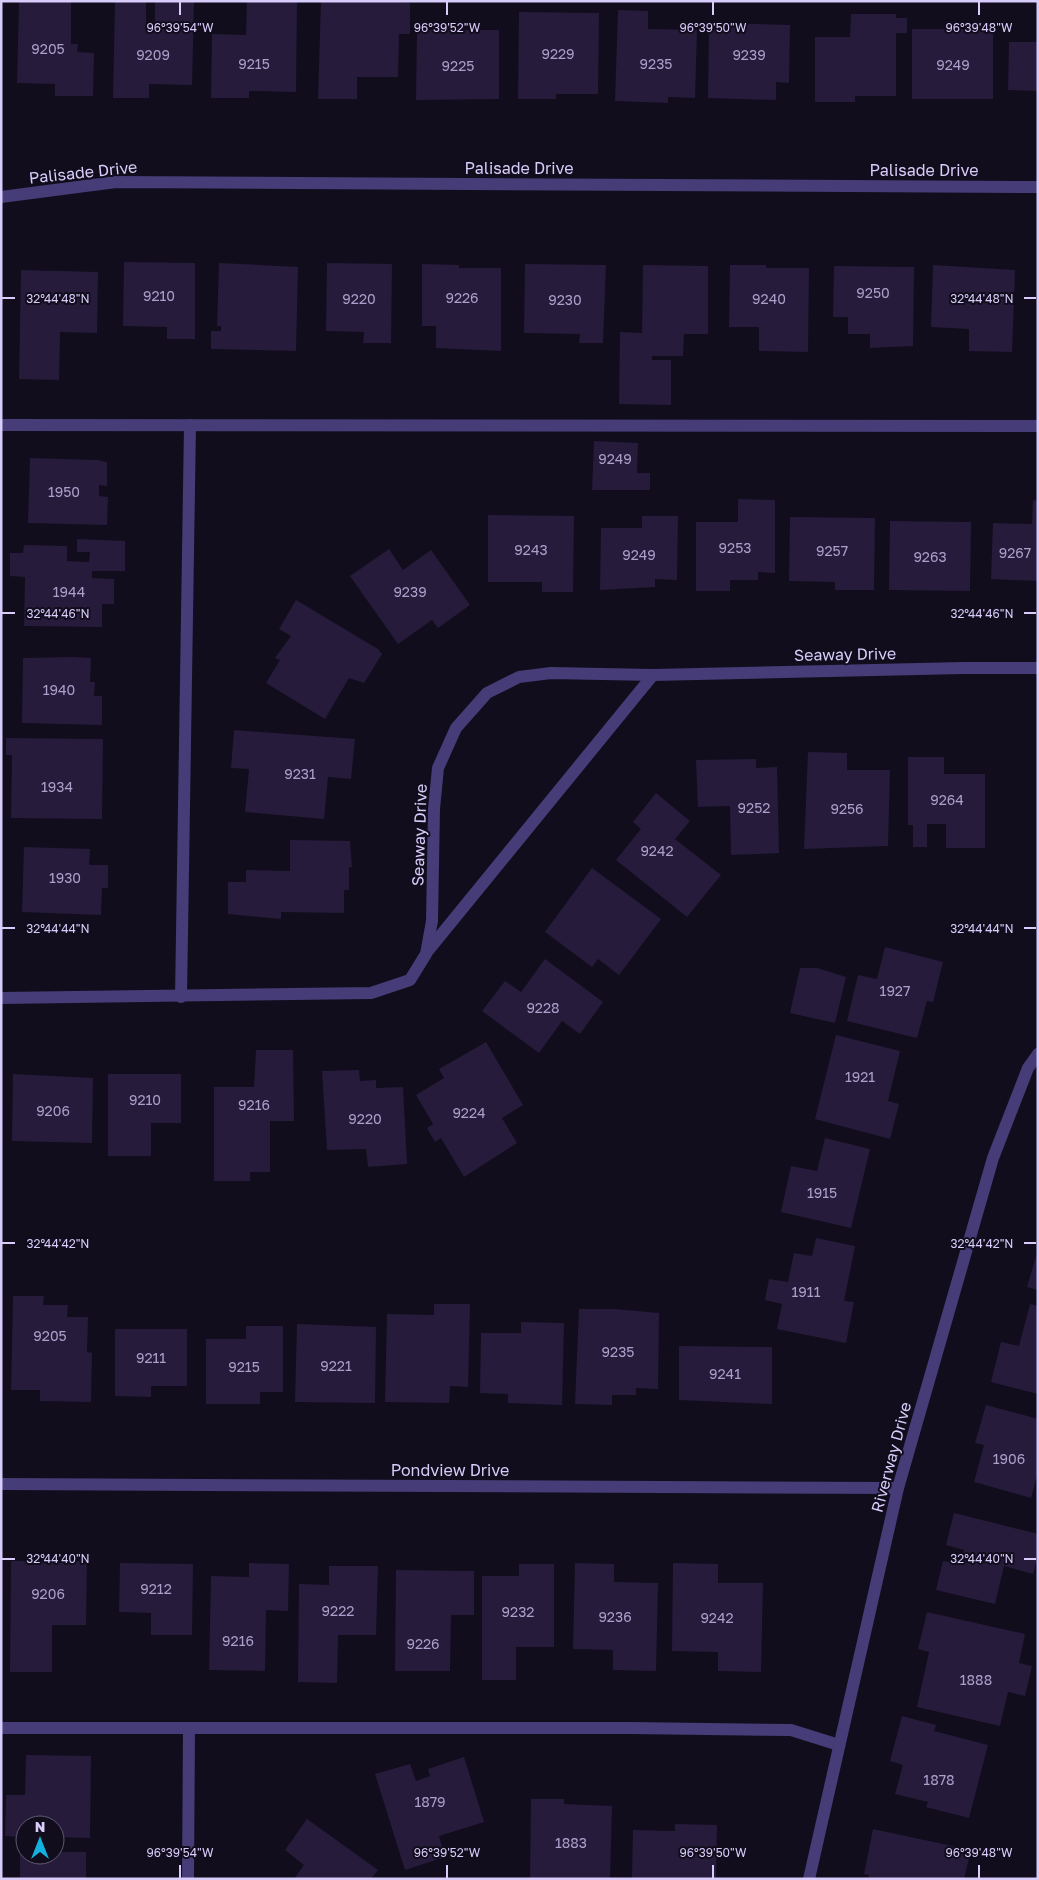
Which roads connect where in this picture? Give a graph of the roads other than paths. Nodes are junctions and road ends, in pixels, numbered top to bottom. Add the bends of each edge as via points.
1 (1038, 187) edge
2 (1, 197) edge
3 (190, 425) junction
4 (1, 426) edge
5 (1038, 426) edge
6 (1038, 668) edge
7 (653, 675) junction
8 (426, 954) junction
9 (181, 997) junction
10 (1, 998) edge
11 (1038, 1054) edge
12 (1, 1484) edge
13 (898, 1488) junction
14 (1, 1728) edge
15 (189, 1728) junction
16 (839, 1745) junction
17 (188, 1879) edge
18 (809, 1879) edge

1 - 2 street, Palisade Drive via 116,182
3 - 4 street
3 - 5 street
3 - 9 street
6 - 7 street, Seaway Drive
7 - 8 street, Seaway Drive
7 - 8 street, Seaway Drive via 551,673 519,677 486,693 456,728 438,768 432,921
8 - 9 street, Seaway Drive via 410,980 370,993
9 - 10 street, Seaway Drive
11 - 13 street, Riverway Drive via 1028,1068 993,1158
12 - 13 street, Pondview Drive
13 - 16 street, Riverway Drive
14 - 15 street
15 - 16 street via 791,1730
15 - 17 street
16 - 18 street, Riverway Drive

